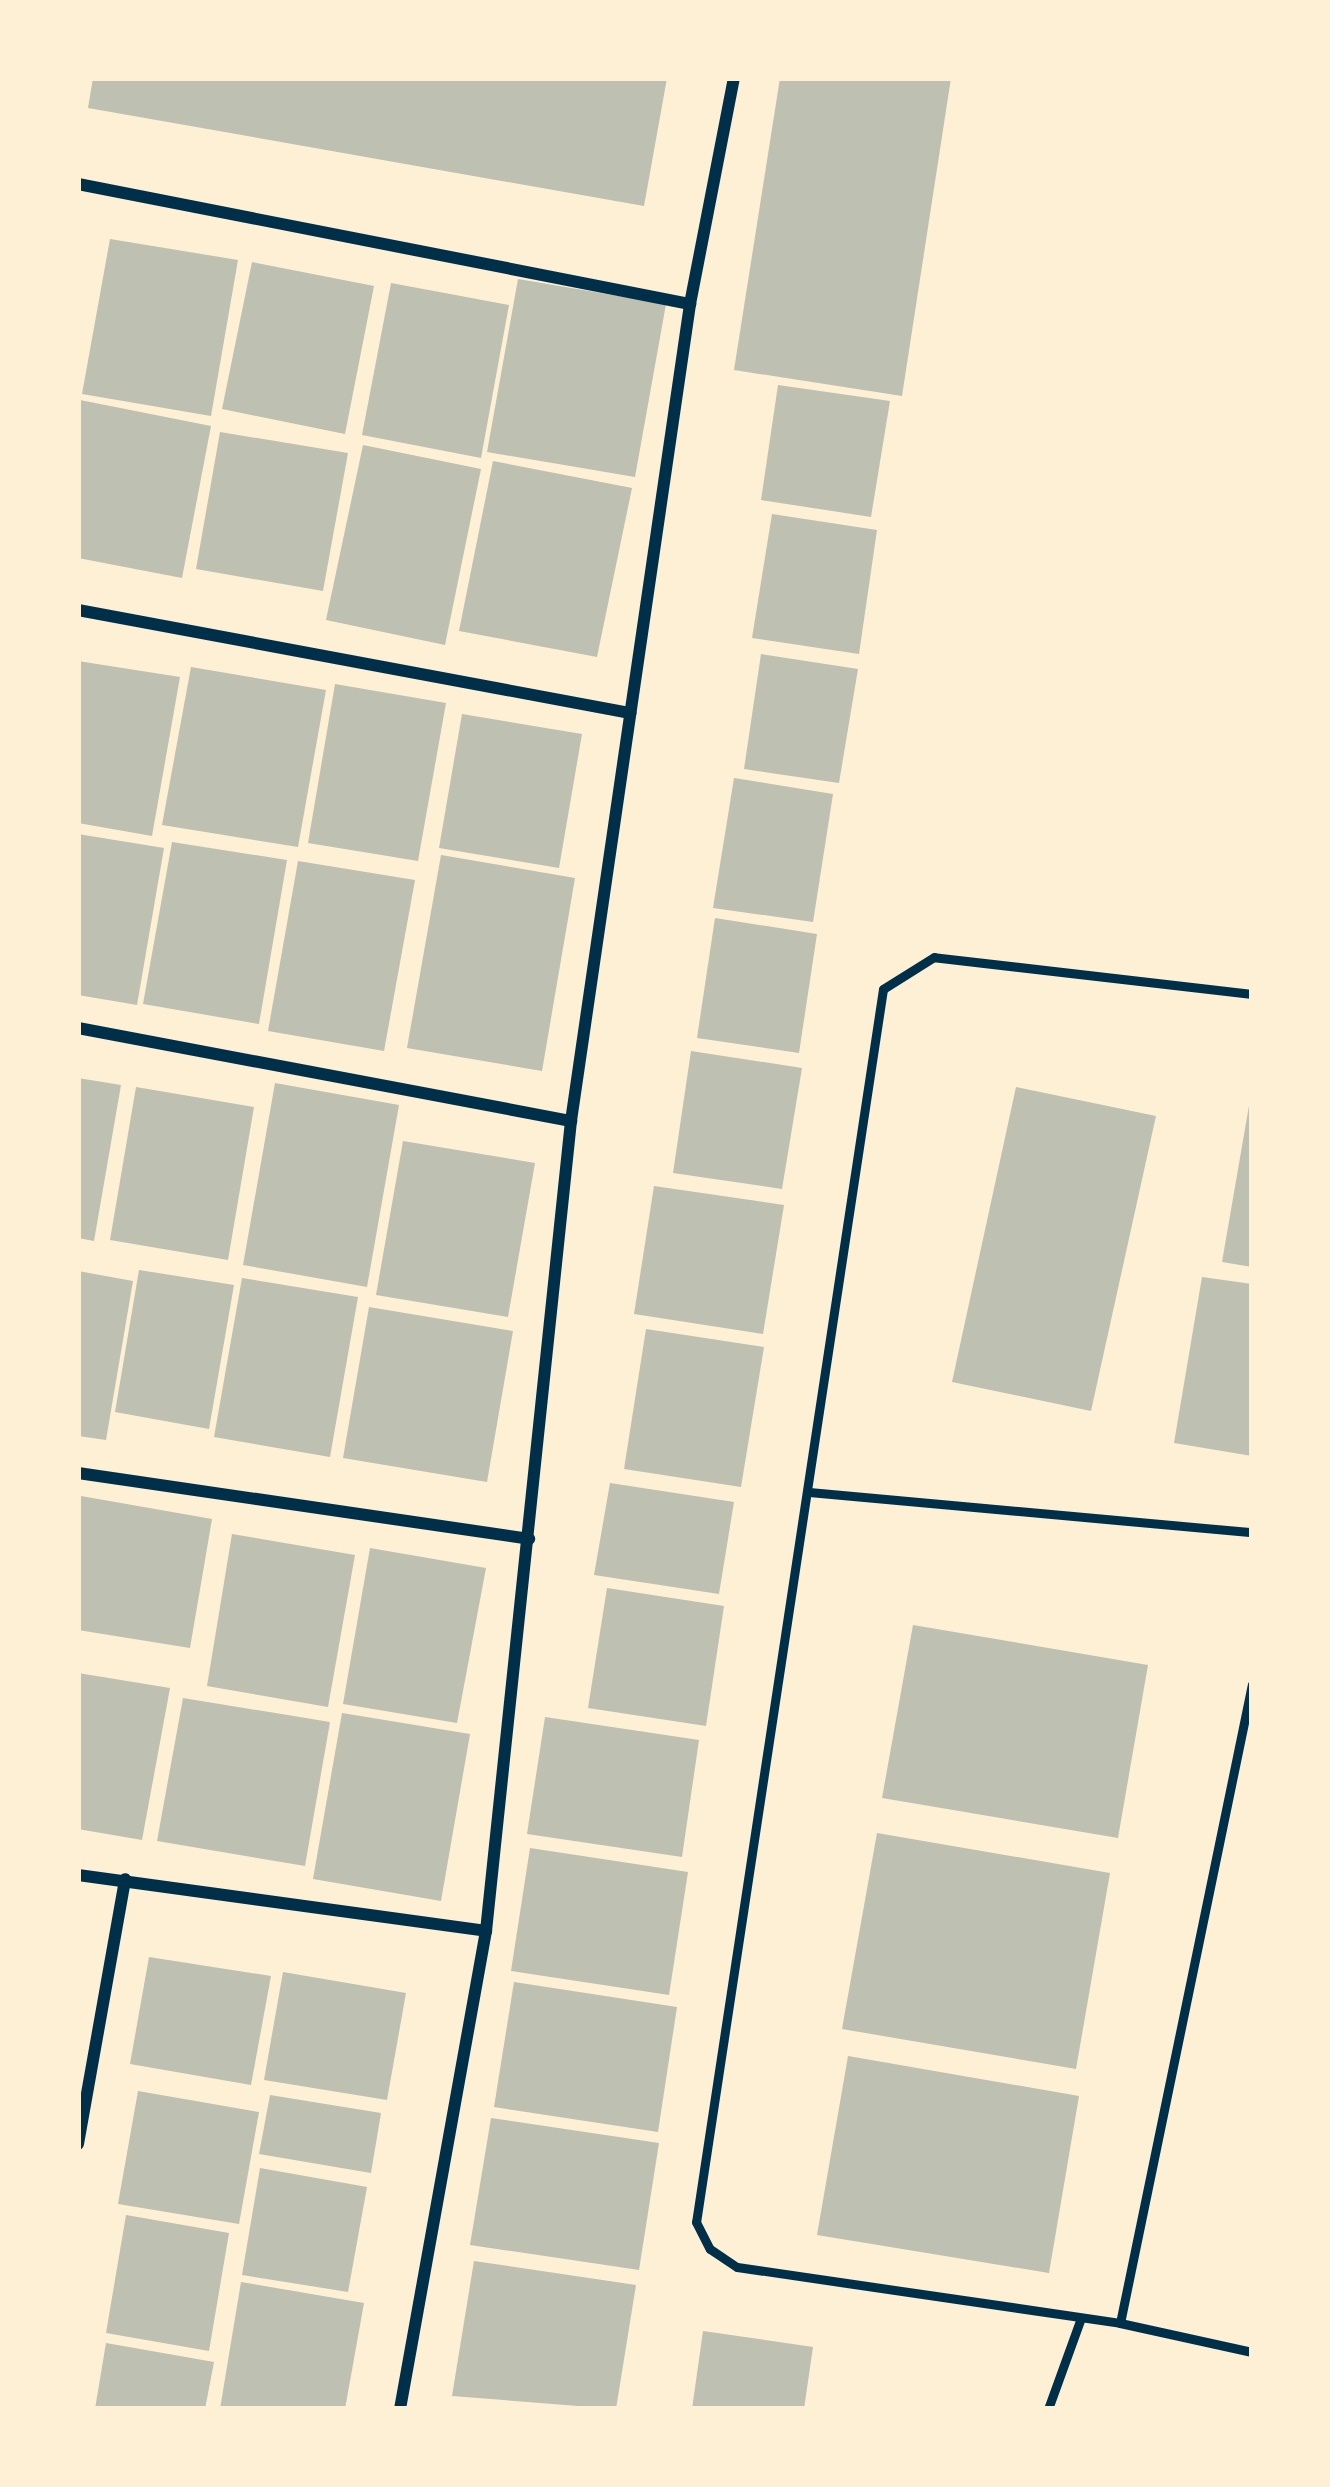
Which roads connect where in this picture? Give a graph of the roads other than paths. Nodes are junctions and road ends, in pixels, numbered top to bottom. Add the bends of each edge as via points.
1 (734, 78) edge
2 (78, 184) edge
3 (690, 304) junction
4 (78, 610) edge
5 (630, 713) junction
6 (1252, 994) edge
7 (78, 1028) edge
8 (571, 1121) junction
9 (78, 1473) edge
10 (809, 1492) junction
11 (1252, 1532) edge
12 (530, 1539) junction
13 (1252, 1684) edge
14 (78, 1875) edge
15 (125, 1879) junction
16 (486, 1931) junction
17 (78, 2144) edge
18 (1081, 2318) junction
19 (1120, 2323) junction
20 (1252, 2352) edge
21 (400, 2409) edge
22 (1048, 2409) edge

1 - 3 street
2 - 3 street
3 - 5 street
4 - 5 street
5 - 8 street
6 - 10 lane via 934,956 883,989
7 - 8 street
8 - 12 street
9 - 12 street
10 - 11 lane
10 - 18 lane via 696,2222 710,2249 737,2267
12 - 16 street
13 - 19 lane
14 - 15 street
15 - 16 street
15 - 17 street
16 - 21 street
18 - 19 lane
18 - 22 lane
19 - 20 lane

